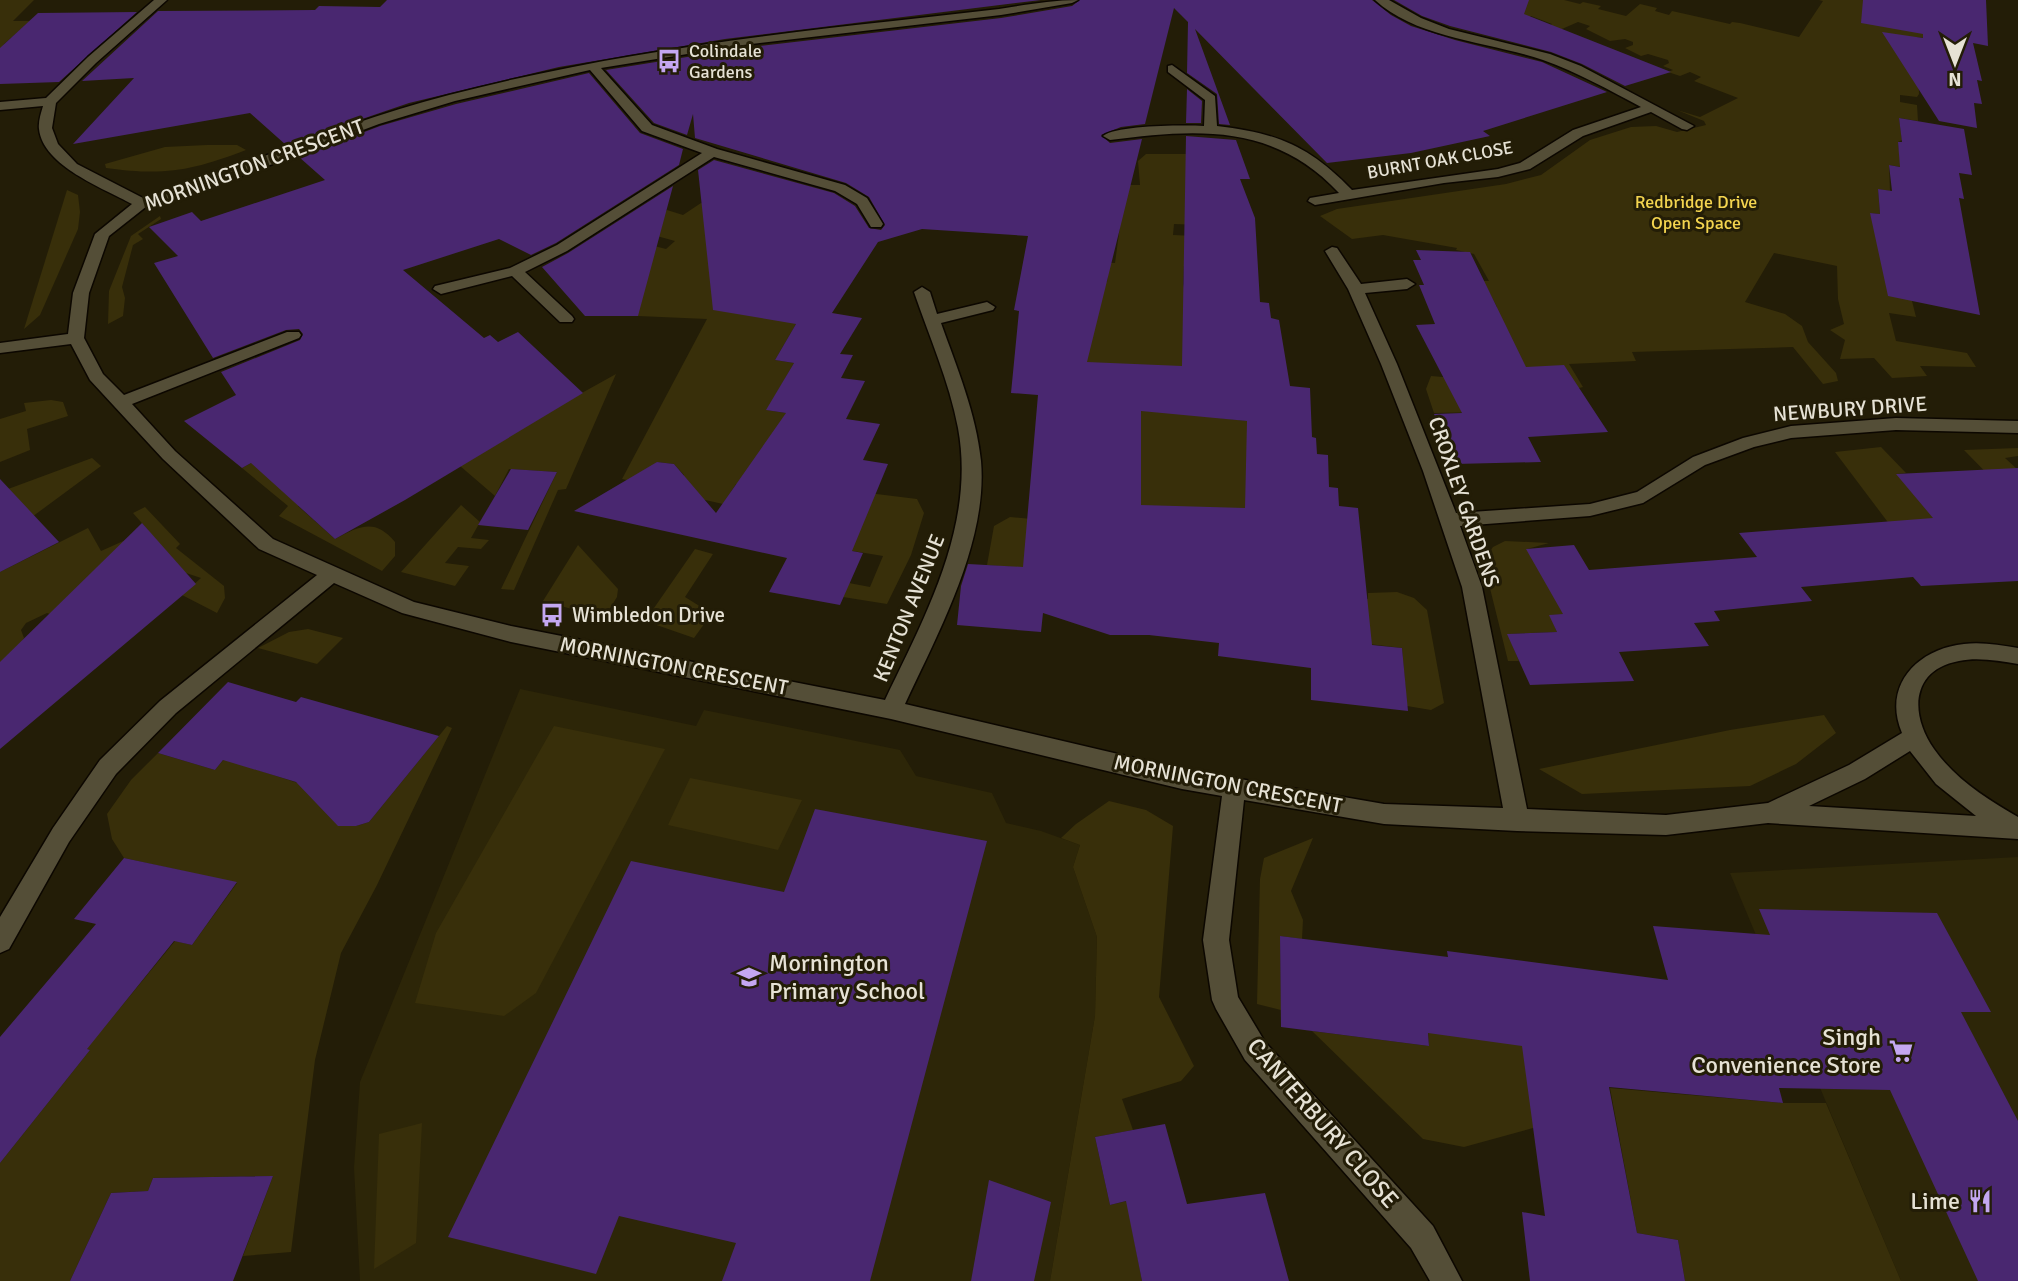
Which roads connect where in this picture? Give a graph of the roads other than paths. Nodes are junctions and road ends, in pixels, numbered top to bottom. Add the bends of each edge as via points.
1 (161, 0) edge
2 (1072, 0) edge
3 (1381, 0) edge
4 (1030, 4) edge
5 (593, 66) junction
6 (1172, 69) dead end
7 (50, 102) junction
8 (0, 106) edge
9 (1651, 107) junction
10 (1687, 126) dead end
11 (1210, 130) junction
12 (1110, 135) dead end
13 (712, 152) junction
14 (1349, 195) junction
15 (1315, 201) dead end
16 (142, 203) junction
17 (876, 224) dead end
18 (1332, 251) dead end
19 (515, 271) junction
20 (1407, 284) dead end
21 (441, 289) dead end
22 (1356, 289) junction
23 (922, 292) dead end
24 (987, 307) dead end
25 (566, 319) dead end
26 (931, 320) junction
27 (293, 335) dead end
28 (76, 338) junction
29 (0, 348) edge
30 (120, 402) junction
31 (2018, 427) edge
32 (1449, 520) junction
33 (332, 574) junction
34 (2018, 656) edge
35 (891, 710) junction
36 (1914, 737) junction
37 (1234, 789) junction
38 (1768, 813) junction
39 (1517, 821) junction
40 (2018, 829) edge
41 (0, 941) edge
42 (1447, 1281) edge

1 - 7 street
2 - 4 street, MORNINGTON CRESCENT
3 - 9 street via 1445,31 1577,69
4 - 5 street, MORNINGTON CRESCENT via 743,41
5 - 13 street via 647,128
5 - 16 street, MORNINGTON CRESCENT via 374,121
6 - 11 street via 1211,99
7 - 8 street
7 - 16 street via 45,128 58,152 72,167
9 - 10 street
9 - 14 street, BURNT OAK CLOSE via 1578,133 1525,166
11 - 12 street, BURNT OAK CLOSE
11 - 14 street, BURNT OAK CLOSE via 1263,139 1294,150 1315,162
13 - 17 street via 840,188 862,201
13 - 19 street via 562,248
14 - 15 street, BURNT OAK CLOSE
16 - 28 street, MORNINGTON CRESCENT via 102,234 81,293
18 - 22 street, CROXLEY GARDENS
19 - 21 street
19 - 25 street
20 - 22 street
22 - 32 street, CROXLEY GARDENS
23 - 26 street, KENTON AVENUE
24 - 26 street
26 - 35 street, KENTON AVENUE via 968,429 973,472 965,530 934,616
27 - 30 street
28 - 29 street
28 - 30 street, MORNINGTON CRESCENT via 96,376
30 - 33 street, MORNINGTON CRESCENT via 169,455 266,544
31 - 32 street, NEWBURY DRIVE via 1896,424 1791,432 1699,461 1643,497 1590,510
32 - 39 street, CROXLEY GARDENS via 1472,587
33 - 35 street, MORNINGTON CRESCENT via 409,608 511,634
33 - 41 street via 168,707 108,767 61,835
34 - 36 street, MORNINGTON CRESCENT via 1949,654 1921,668 1906,696
35 - 37 street, MORNINGTON CRESCENT
36 - 38 street, MORNINGTON CRESCENT via 1857,772
36 - 40 street, MORNINGTON CRESCENT via 1926,757 1963,794
37 - 39 street, MORNINGTON CRESCENT via 1384,814
37 - 42 street, CANTERBURY CLOSE via 1216,940 1225,1000 1255,1051 1422,1237
38 - 39 street, MORNINGTON CRESCENT via 1666,825
38 - 40 street, MORNINGTON CRESCENT

